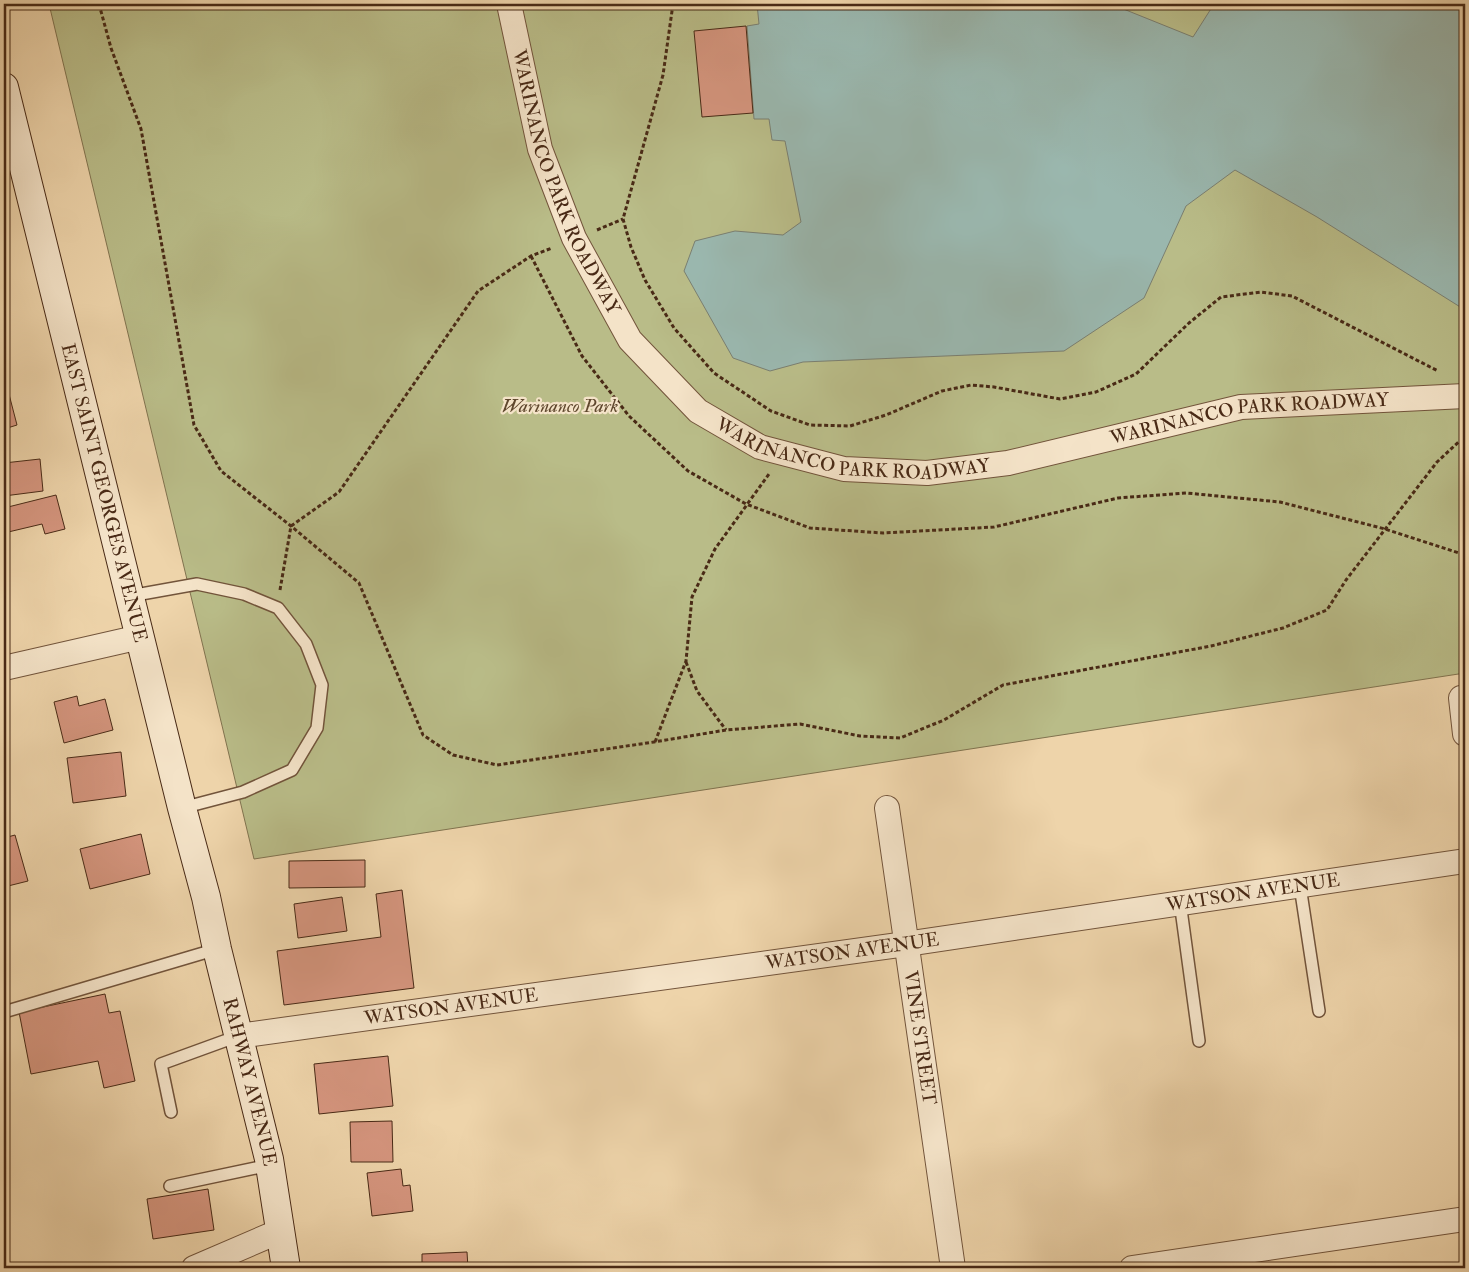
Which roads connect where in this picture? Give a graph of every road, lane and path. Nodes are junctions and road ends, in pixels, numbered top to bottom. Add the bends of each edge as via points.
1 (99, 4) edge
2 (509, 4) edge
3 (673, 4) edge
4 (4, 87) edge
5 (624, 219) junction
6 (574, 238) junction
7 (1439, 372) dead end
8 (1465, 396) edge
9 (796, 420) junction
10 (1465, 436) edge
11 (783, 453) junction
12 (291, 526) junction
13 (130, 596) junction
14 (278, 608) junction
15 (140, 637) junction
16 (686, 661) junction
17 (4, 668) edge
18 (1460, 698) dead end
19 (726, 730) junction
20 (1465, 734) edge
21 (654, 742) junction
22 (182, 808) junction
23 (887, 808) dead end
24 (1465, 861) edge
25 (1300, 886) junction
26 (206, 897) joint
27 (1180, 902) junction
28 (906, 944) junction
29 (217, 948) junction
30 (1319, 1011) dead end
31 (4, 1012) edge
32 (238, 1036) junction
33 (1199, 1041) dead end
34 (172, 1112) dead end
35 (270, 1165) junction
36 (170, 1186) dead end
37 (1465, 1220) edge
38 (280, 1231) junction
39 (194, 1268) edge
40 (286, 1268) edge
41 (953, 1268) edge
42 (1132, 1268) edge

1 - 12 path via 110,48 142,129 194,425 220,471
2 - 6 street, WARINANCO PARK ROADWAY via 540,149
3 - 5 path via 663,75
4 - 13 main road, EAST SAINT GEORGES AVENUE
5 - 6 path
5 - 9 path via 645,280 674,328 714,373 771,411
6 - 11 street, WARINANCO PARK ROADWAY via 630,340 698,411 760,447
6 - 12 path via 531,256 478,291 339,492
7 - 9 path via 1292,296 1261,292 1221,297 1189,322 1136,374 1096,392 1060,399 971,385 942,391 886,415 850,426
8 - 11 street, WARINANCO PARK ROADWAY via 1241,407 1008,463 927,473 844,470
9 - 11 path
10 - 19 path via 1437,462 1346,580 1327,610 1292,624 1211,646 1003,685 944,720 900,738 860,736 800,724
11 - 16 path via 715,549 692,598
12 - 14 path
12 - 21 path via 359,583 423,735 453,755 497,764
13 - 14 lane via 197,584 244,594
13 - 15 main road, EAST SAINT GEORGES AVENUE
14 - 22 lane via 306,644 322,685 317,728 292,770 243,792
15 - 17 street
15 - 22 main road, EAST SAINT GEORGES AVENUE
16 - 19 path via 697,691
16 - 21 path
18 - 20 street
19 - 21 path
22 - 26 main road, EAST SAINT GEORGES AVENUE
23 - 28 street, VINE STREET
24 - 25 street, WATSON AVENUE
25 - 27 street, WATSON AVENUE
25 - 30 lane
26 - 29 main road, RAHWAY AVENUE
27 - 28 street, WATSON AVENUE
27 - 33 lane
28 - 32 street, WATSON AVENUE
28 - 41 street, VINE STREET
29 - 31 lane
29 - 32 main road, RAHWAY AVENUE
32 - 34 lane via 162,1064
32 - 35 main road, RAHWAY AVENUE
35 - 36 lane
35 - 38 main road, RAHWAY AVENUE
37 - 42 street
38 - 39 street
38 - 40 main road, RAHWAY AVENUE

